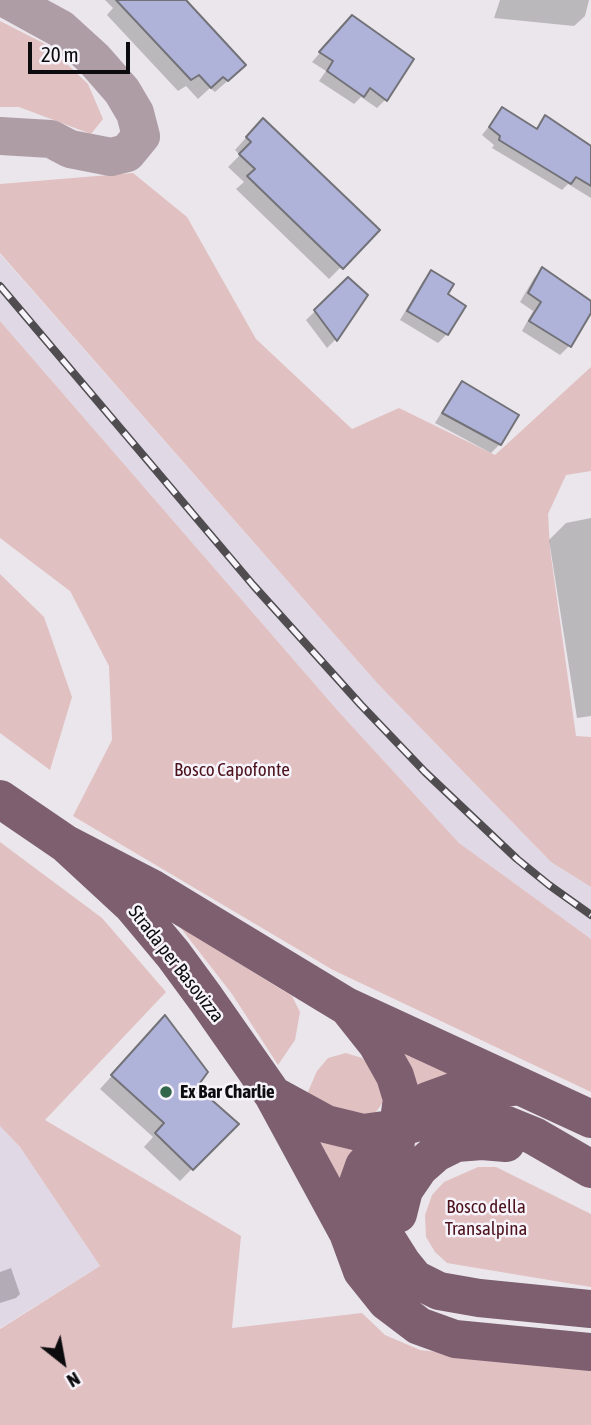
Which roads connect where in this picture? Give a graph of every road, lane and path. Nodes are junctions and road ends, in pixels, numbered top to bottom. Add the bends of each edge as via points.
1 (8, 0) edge
2 (0, 136) edge
3 (0, 799) edge
4 (66, 844) junction
5 (346, 1006) junction
6 (522, 1087) junction
7 (273, 1095) junction
8 (591, 1119) edge
9 (398, 1128) junction
10 (591, 1170) edge
11 (348, 1233) junction
12 (393, 1250) junction
13 (591, 1309) edge
14 (591, 1352) edge

1 - 2 street via 61,29 94,59 122,91 141,136 127,153 111,157 71,149 51,139
3 - 4 main road, Strada per Basovizza
4 - 5 main road, Strada per Basovizza via 153,889
4 - 7 main road, Strada per Basovizza via 132,905 173,954
5 - 6 main road, Strada per Basovizza
5 - 9 main road, Strada per Basovizza via 377,1044 395,1076 402,1099
6 - 8 main road, Strada per Basovizza
6 - 9 main road via 460,1089 427,1101
7 - 9 main road, Strada per Basovizza via 326,1124 363,1133
7 - 11 main road, Strada per Basovizza
9 - 10 main road via 437,1117 479,1116 534,1136
9 - 11 main road via 364,1166
9 - 12 main road via 380,1214 383,1233
10 - 12 main road via 524,1146 456,1143 419,1168 404,1190
11 - 14 main road, Strada per Basovizza via 362,1271 386,1301 419,1326 455,1339
12 - 13 main road via 415,1279 439,1291

